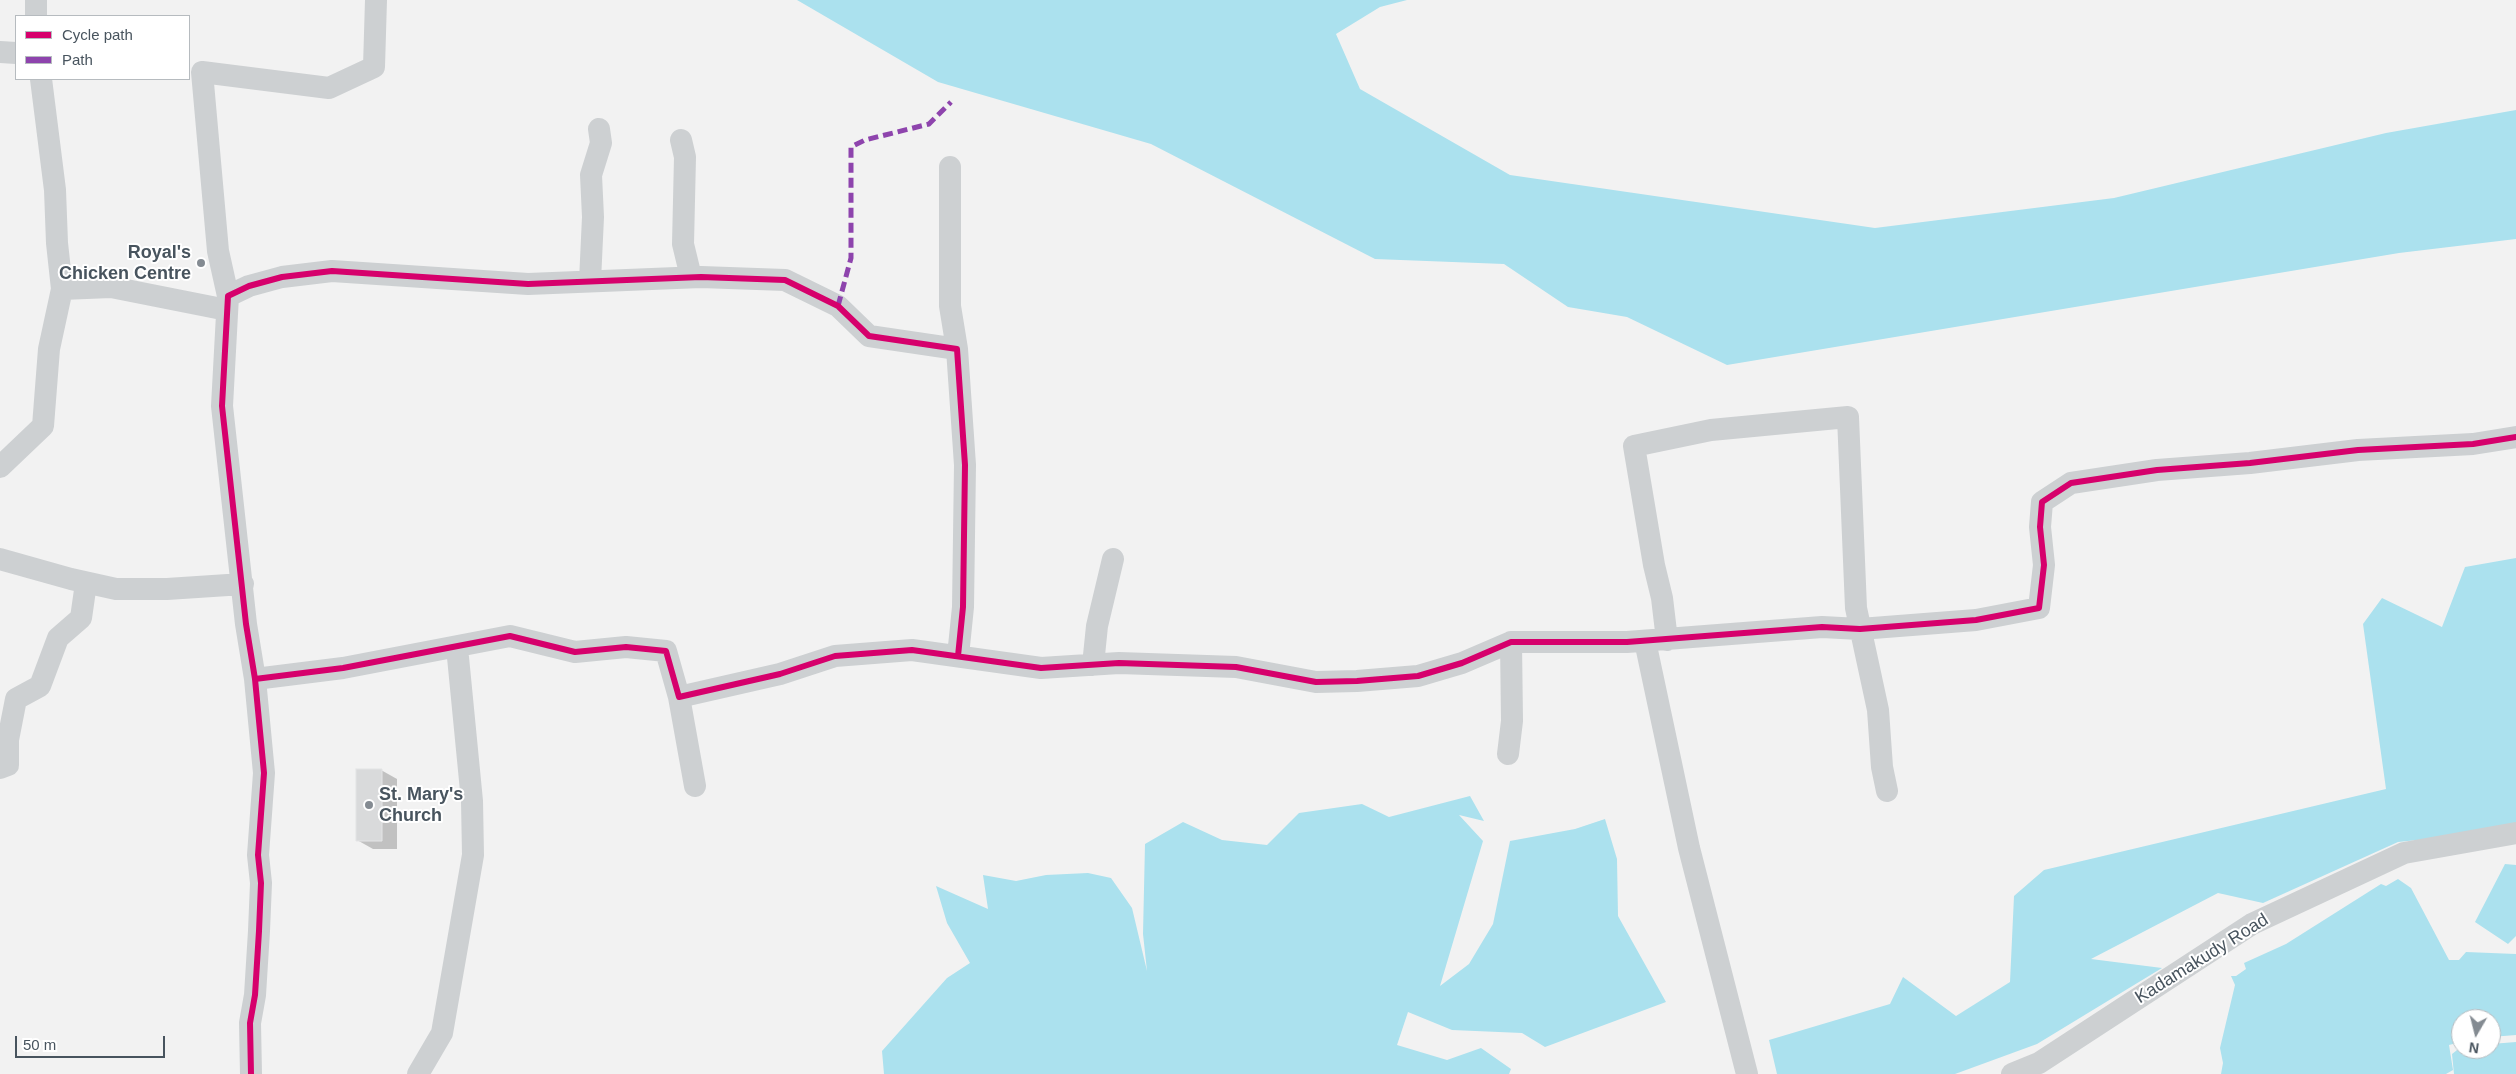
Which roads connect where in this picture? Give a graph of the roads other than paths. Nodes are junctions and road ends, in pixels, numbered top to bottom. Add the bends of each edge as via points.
1 (36, 0) edge
2 (376, 0) edge
3 (36, 15) edge
4 (0, 52) edge
5 (15, 52) edge
6 (41, 80) edge
7 (598, 129) dead end
8 (681, 140) dead end
9 (950, 167) dead end
10 (691, 277) junction
11 (590, 281) junction
12 (62, 289) junction
13 (228, 303) junction
14 (957, 349) junction
15 (2516, 437) edge
16 (0, 468) edge
17 (0, 558) edge
18 (1113, 559) dead end
19 (86, 582) junction
20 (242, 584) junction
21 (1860, 629) junction
22 (1656, 640) junction
23 (1510, 642) junction
24 (457, 647) junction
25 (958, 656) junction
26 (1093, 664) junction
27 (255, 680) junction
28 (679, 697) junction
29 (1508, 754) dead end
30 (0, 768) edge
31 (695, 786) dead end
32 (1887, 791) dead end
33 (2516, 833) edge
34 (251, 1074) edge
35 (418, 1074) edge
36 (1747, 1074) edge
37 (2012, 1074) edge

1 - 3 street
2 - 13 street via 374,67 330,88 202,72 218,251
4 - 5 street
6 - 12 street via 54,180
7 - 11 street via 601,143 591,175 594,217
8 - 10 street via 685,156 683,244
9 - 14 street via 950,306
10 - 11 street
10 - 14 street via 785,280 838,306 869,336
11 - 13 street via 528,284 332,271 282,277 249,286
12 - 13 street via 111,287
12 - 16 street via 49,349 43,426
13 - 20 street via 222,406
14 - 25 street via 965,465 963,607
15 - 21 street via 2473,444 2358,450 2157,470 2071,483 2042,502 2040,527 2044,565 2039,608 1976,620
17 - 19 street
18 - 26 street via 1097,626
19 - 20 street via 116,589
19 - 30 street via 81,618 58,638 40,686 16,699 8,740 8,765
20 - 27 street
21 - 22 street via 1822,627
21 - 22 street via 1856,608 1848,417 1711,430 1634,446 1662,598
21 - 32 street via 1878,710
22 - 23 street
22 - 36 street via 1688,848
23 - 26 street via 1462,663 1418,676 1357,681 1316,682 1236,667 1119,662
23 - 29 street via 1512,721
24 - 27 street
24 - 28 street via 510,636 575,652 626,647 666,651
24 - 35 street via 472,802 473,855 442,1033
25 - 26 street via 1041,668
25 - 28 street via 912,650 835,656 780,674
27 - 34 street via 264,773 258,855 261,883 259,931 250,1023
28 - 31 street
33 - 37 street, Kadamakudy Road via 2404,853 2261,920 2039,1063

